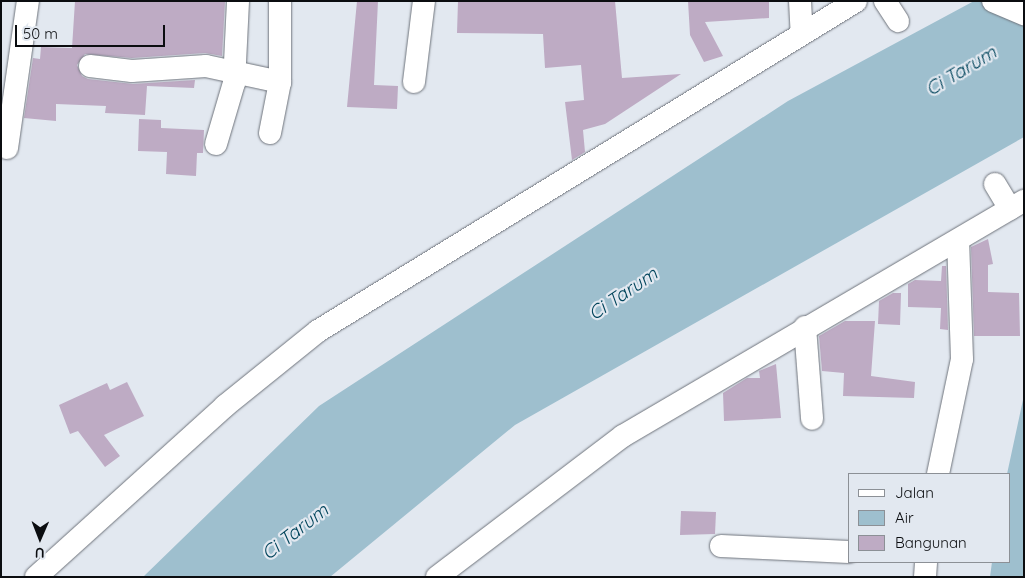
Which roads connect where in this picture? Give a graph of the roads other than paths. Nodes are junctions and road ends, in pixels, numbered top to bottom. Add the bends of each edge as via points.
1 (28, 1) edge
2 (238, 1) edge
3 (280, 1) edge
4 (424, 1) edge
5 (800, 1) edge
6 (856, 1) edge
7 (885, 1) edge
8 (994, 1) edge
9 (1024, 14) edge
10 (898, 21) dead end
11 (802, 34) junction
12 (90, 66) dead end
13 (236, 70) junction
14 (280, 82) junction
15 (414, 82) dead end
16 (270, 133) dead end
17 (216, 144) dead end
18 (7, 148) dead end
19 (995, 184) dead end
20 (1017, 205) edge
21 (958, 241) junction
22 (805, 327) junction
23 (812, 419) dead end
24 (938, 473) edge
25 (721, 546) dead end
26 (848, 552) edge
27 (926, 563) edge
28 (36, 577) edge
29 (437, 577) edge
30 (925, 577) edge

1 - 18 street
2 - 13 street
3 - 14 street
4 - 15 street
5 - 11 street
6 - 11 street
7 - 10 street
8 - 9 street
11 - 28 street via 495,226 318,331 224,406
12 - 13 street via 132,71 206,66
13 - 14 street
13 - 17 street via 224,124
14 - 16 street
19 - 20 street
20 - 21 street
21 - 22 street
21 - 24 street via 962,359
22 - 23 street
22 - 29 street via 623,436
25 - 26 street
27 - 30 street

